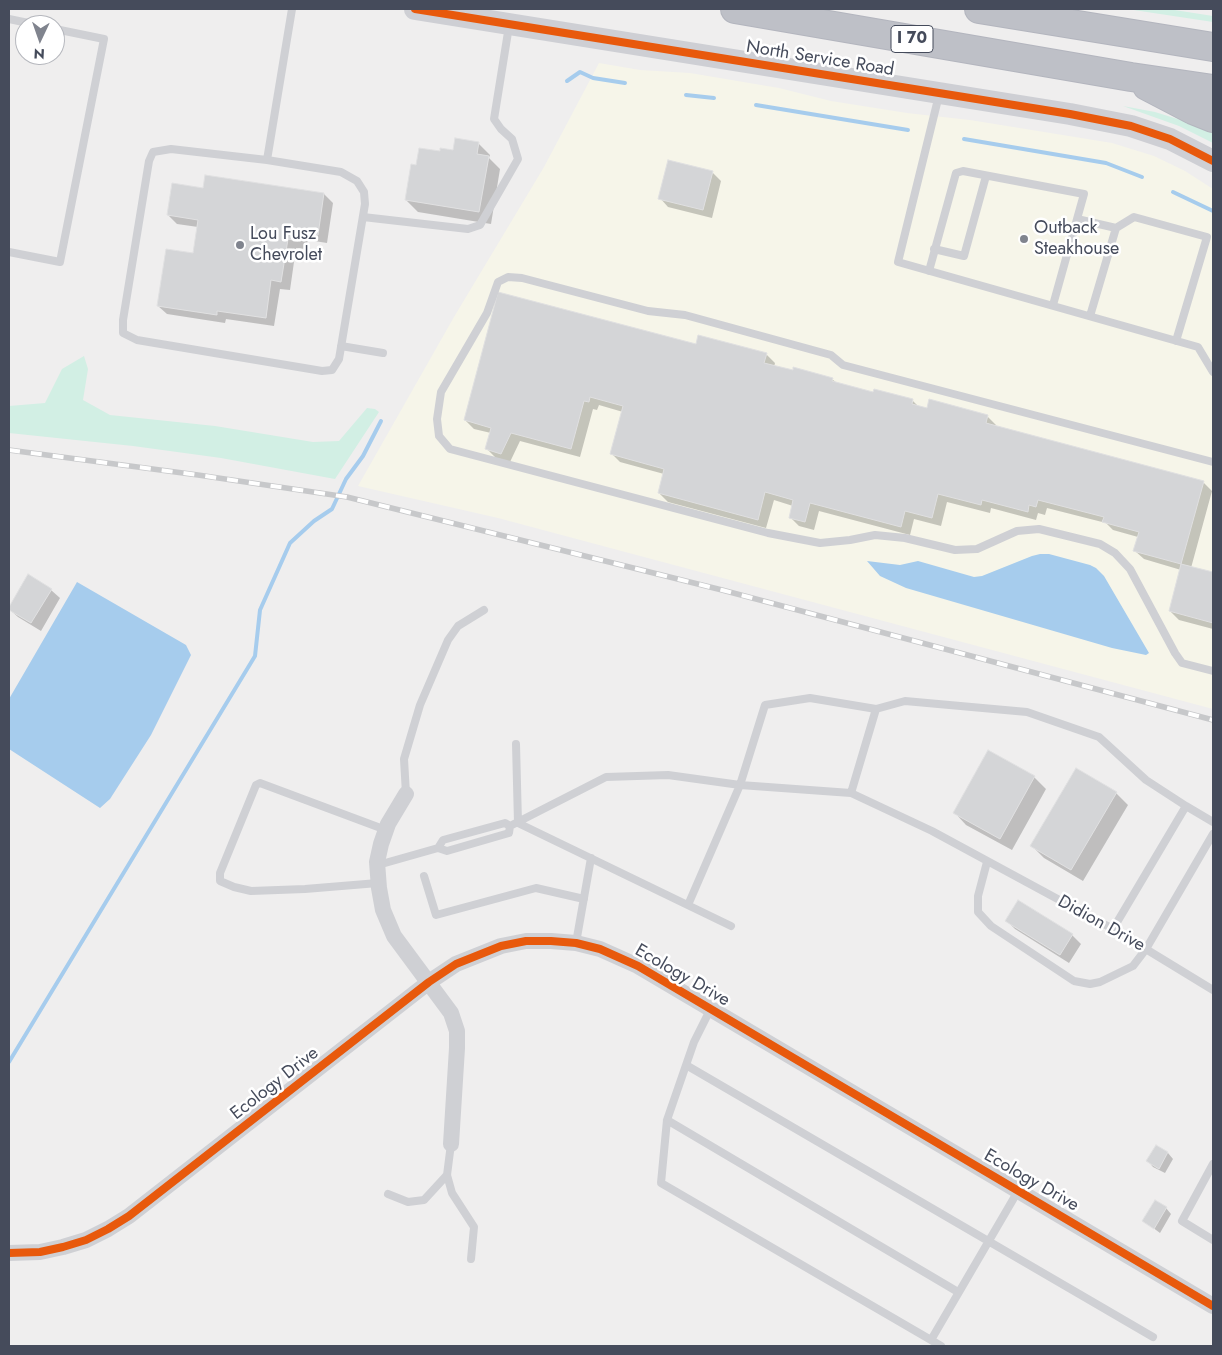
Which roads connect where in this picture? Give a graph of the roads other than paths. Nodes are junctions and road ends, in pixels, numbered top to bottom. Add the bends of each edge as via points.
1 (292, 9) edge
2 (415, 9) edge
3 (735, 9) edge
4 (979, 9) edge
5 (510, 24) junction
6 (65, 31) edge
7 (1213, 47) edge
8 (1131, 77) junction
9 (1213, 89) edge
10 (939, 93) junction
11 (1213, 118) edge
12 (268, 160) junction
13 (1213, 161) edge
14 (986, 176) junction
15 (363, 217) junction
16 (1077, 219) junction
17 (1116, 228) junction
18 (934, 248) junction
19 (9, 252) edge
20 (929, 271) junction
21 (1053, 305) junction
22 (1090, 316) junction
23 (1176, 341) junction
24 (341, 346) junction
25 (383, 353) dead end
26 (1213, 372) edge
27 (1213, 462) edge
28 (484, 610) dead end
29 (1213, 671) edge
30 (876, 710) junction
31 (516, 744) dead end
32 (740, 785) junction
33 (851, 793) junction
34 (406, 794) joint
35 (1186, 806) junction
36 (1213, 822) edge
37 (514, 825) junction
38 (386, 830) junction
39 (1213, 834) edge
40 (591, 858) junction
41 (987, 862) junction
42 (378, 865) junction
43 (424, 876) dead end
44 (378, 883) junction
45 (584, 899) junction
46 (688, 905) junction
47 (731, 926) dead end
48 (1113, 929) junction
49 (576, 944) junction
50 (1146, 949) junction
51 (429, 982) junction
52 (1213, 990) edge
53 (710, 1010) junction
54 (686, 1065) junction
55 (667, 1120) junction
56 (451, 1144) joint
57 (1213, 1164) edge
58 (447, 1175) junction
59 (1018, 1191) junction
60 (388, 1194) dead end
61 (1213, 1240) edge
62 (988, 1241) junction
63 (9, 1252) edge
64 (471, 1259) dead end
65 (958, 1292) junction
66 (1213, 1306) edge
67 (1153, 1337) dead end
68 (931, 1340) junction
69 (941, 1346) edge

1 - 12 lane
2 - 5 street, North Service Road
3 - 8 highway, I 70
4 - 7 highway
5 - 10 street, North Service Road
5 - 15 lane via 494,119 512,139 518,159 480,225 468,229
6 - 19 lane via 104,39 60,262
8 - 9 highway, I 70
8 - 11 highway
10 - 13 street, North Service Road via 1132,126 1170,139
10 - 20 lane via 898,262
12 - 15 lane via 341,172 357,181 364,192
12 - 24 lane via 172,149 153,152 124,310 123,333 137,340 322,371 332,370 339,359
14 - 16 lane via 1084,194
14 - 18 lane via 963,171 956,173
14 - 18 lane via 964,256
15 - 24 lane
16 - 17 lane
16 - 21 lane
17 - 22 lane
17 - 23 lane via 1134,217 1207,237
18 - 20 lane
20 - 21 lane
21 - 22 lane
22 - 23 lane
23 - 26 lane via 1198,347
24 - 25 lane
27 - 29 lane via 843,365 831,355 685,315 648,311 508,277 498,282 487,313 442,392 437,419 439,436 450,449 768,533 820,543 875,535 905,538 955,550 977,549 1017,531 1039,529 1100,544 1115,553 1130,569 1182,663
28 - 34 lane via 458,626 448,640 420,705 404,759
30 - 32 lane via 810,698 765,705
30 - 33 lane
30 - 35 lane via 905,702 1027,712 1099,737 1146,780
31 - 37 lane
32 - 33 lane
32 - 37 lane via 668,775 606,777
32 - 46 lane
33 - 41 lane, Didion Drive via 932,831
34 - 38 street
35 - 36 lane
35 - 48 lane
37 - 40 lane
37 - 42 lane via 505,823 443,840 438,848
38 - 42 street
38 - 44 lane via 260,783 256,785 220,873 220,881 252,890
39 - 50 lane
40 - 45 lane
40 - 46 lane
41 - 48 lane, Didion Drive
41 - 50 lane via 978,896 978,912 991,926 1074,981 1100,982 1133,966
42 - 44 street
43 - 45 lane via 436,915 536,888
44 - 51 street via 383,910 394,936
45 - 49 lane
46 - 47 lane
48 - 50 lane, Didion Drive
49 - 51 street, Ecology Drive via 551,940 501,946 456,964
49 - 53 street, Ecology Drive via 600,949 638,966
50 - 52 lane, Didion Drive
51 - 56 street via 451,1013 457,1031
51 - 63 street, Ecology Drive via 128,1216 86,1240 63,1247 40,1252
53 - 54 lane
53 - 59 street, Ecology Drive
54 - 55 lane
54 - 62 lane
55 - 65 lane
55 - 68 lane via 661,1183
56 - 58 lane
57 - 61 lane via 1182,1221
58 - 60 lane via 424,1200 408,1202
58 - 64 lane via 452,1193 474,1227
59 - 62 lane
59 - 66 street, Ecology Drive
62 - 65 lane
62 - 67 lane
65 - 68 lane
68 - 69 lane

